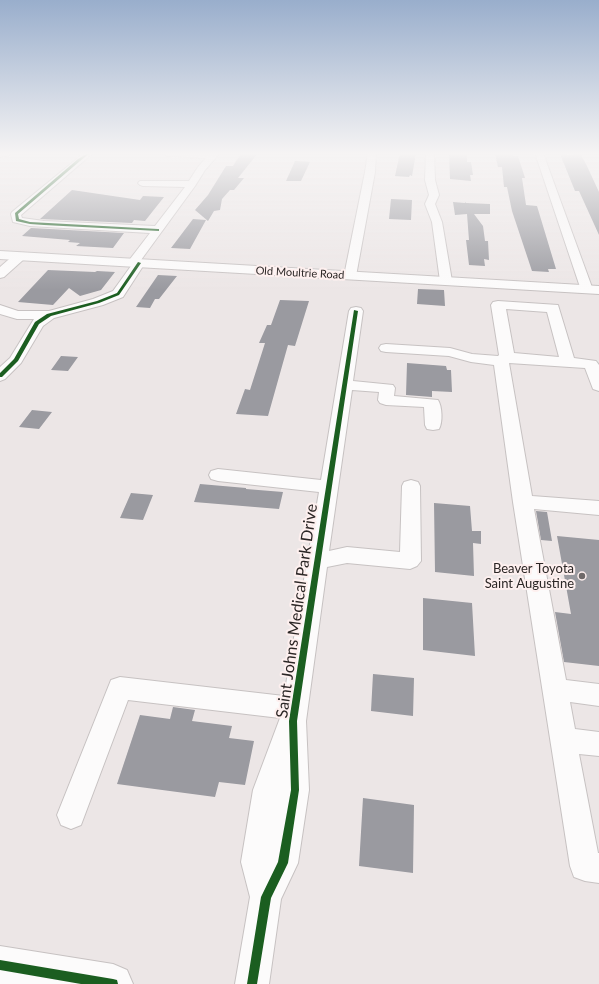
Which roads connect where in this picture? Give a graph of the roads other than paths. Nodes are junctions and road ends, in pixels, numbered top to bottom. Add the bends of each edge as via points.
1 (34, 199) edge
2 (181, 199) edge
3 (365, 199) edge
4 (432, 199) edge
5 (557, 199) edge
6 (158, 230) junction
7 (0, 256) edge
8 (19, 257) junction
9 (136, 263) junction
10 (0, 274) edge
11 (350, 276) junction
12 (446, 281) junction
13 (593, 290) edge
14 (0, 309) edge
15 (356, 311) dead end
16 (50, 315) junction
17 (386, 348) dead end
18 (504, 359) junction
19 (568, 362) junction
20 (0, 376) edge
21 (344, 385) junction
22 (599, 386) edge
23 (433, 425) dead end
24 (218, 475) dead end
25 (329, 486) junction
26 (411, 486) dead end
27 (523, 502) junction
28 (599, 508) edge
29 (317, 562) junction
30 (556, 690) junction
31 (599, 695) edge
32 (294, 715) junction
33 (564, 740) junction
34 (599, 744) edge
35 (71, 815) dead end
36 (599, 868) edge
37 (0, 965) edge
38 (113, 984) edge
39 (252, 984) edge

1 - 6 street via 16,214 17,220 44,224
2 - 6 street
3 - 11 street
4 - 12 street via 430,204 437,222
5 - 13 street
6 - 9 street
7 - 8 main road, Old Moultrie Road
8 - 9 main road, Old Moultrie Road
8 - 10 street
9 - 11 main road, Old Moultrie Road
9 - 16 street via 118,294
11 - 12 main road, Old Moultrie Road
12 - 13 main road, Old Moultrie Road
14 - 16 street via 17,316
15 - 21 street, Saint Johns Medical Park Drive
16 - 20 street via 37,323 16,360
17 - 18 street via 450,352 471,358
18 - 19 street
18 - 19 street via 498,305 552,308
18 - 27 street
19 - 22 street via 591,364
21 - 23 street via 387,388 386,400 432,403
21 - 25 street, Saint Johns Medical Park Drive
24 - 25 street
25 - 29 street, Saint Johns Medical Park Drive
26 - 29 street via 410,562 347,555
27 - 28 street
27 - 30 street
29 - 32 street, Saint Johns Medical Park Drive
30 - 31 street
30 - 33 street
32 - 35 street via 120,688
32 - 39 street, Saint Johns Medical Park Drive via 295,790 283,863 266,897
33 - 34 street
33 - 36 street via 585,866
37 - 38 main road

